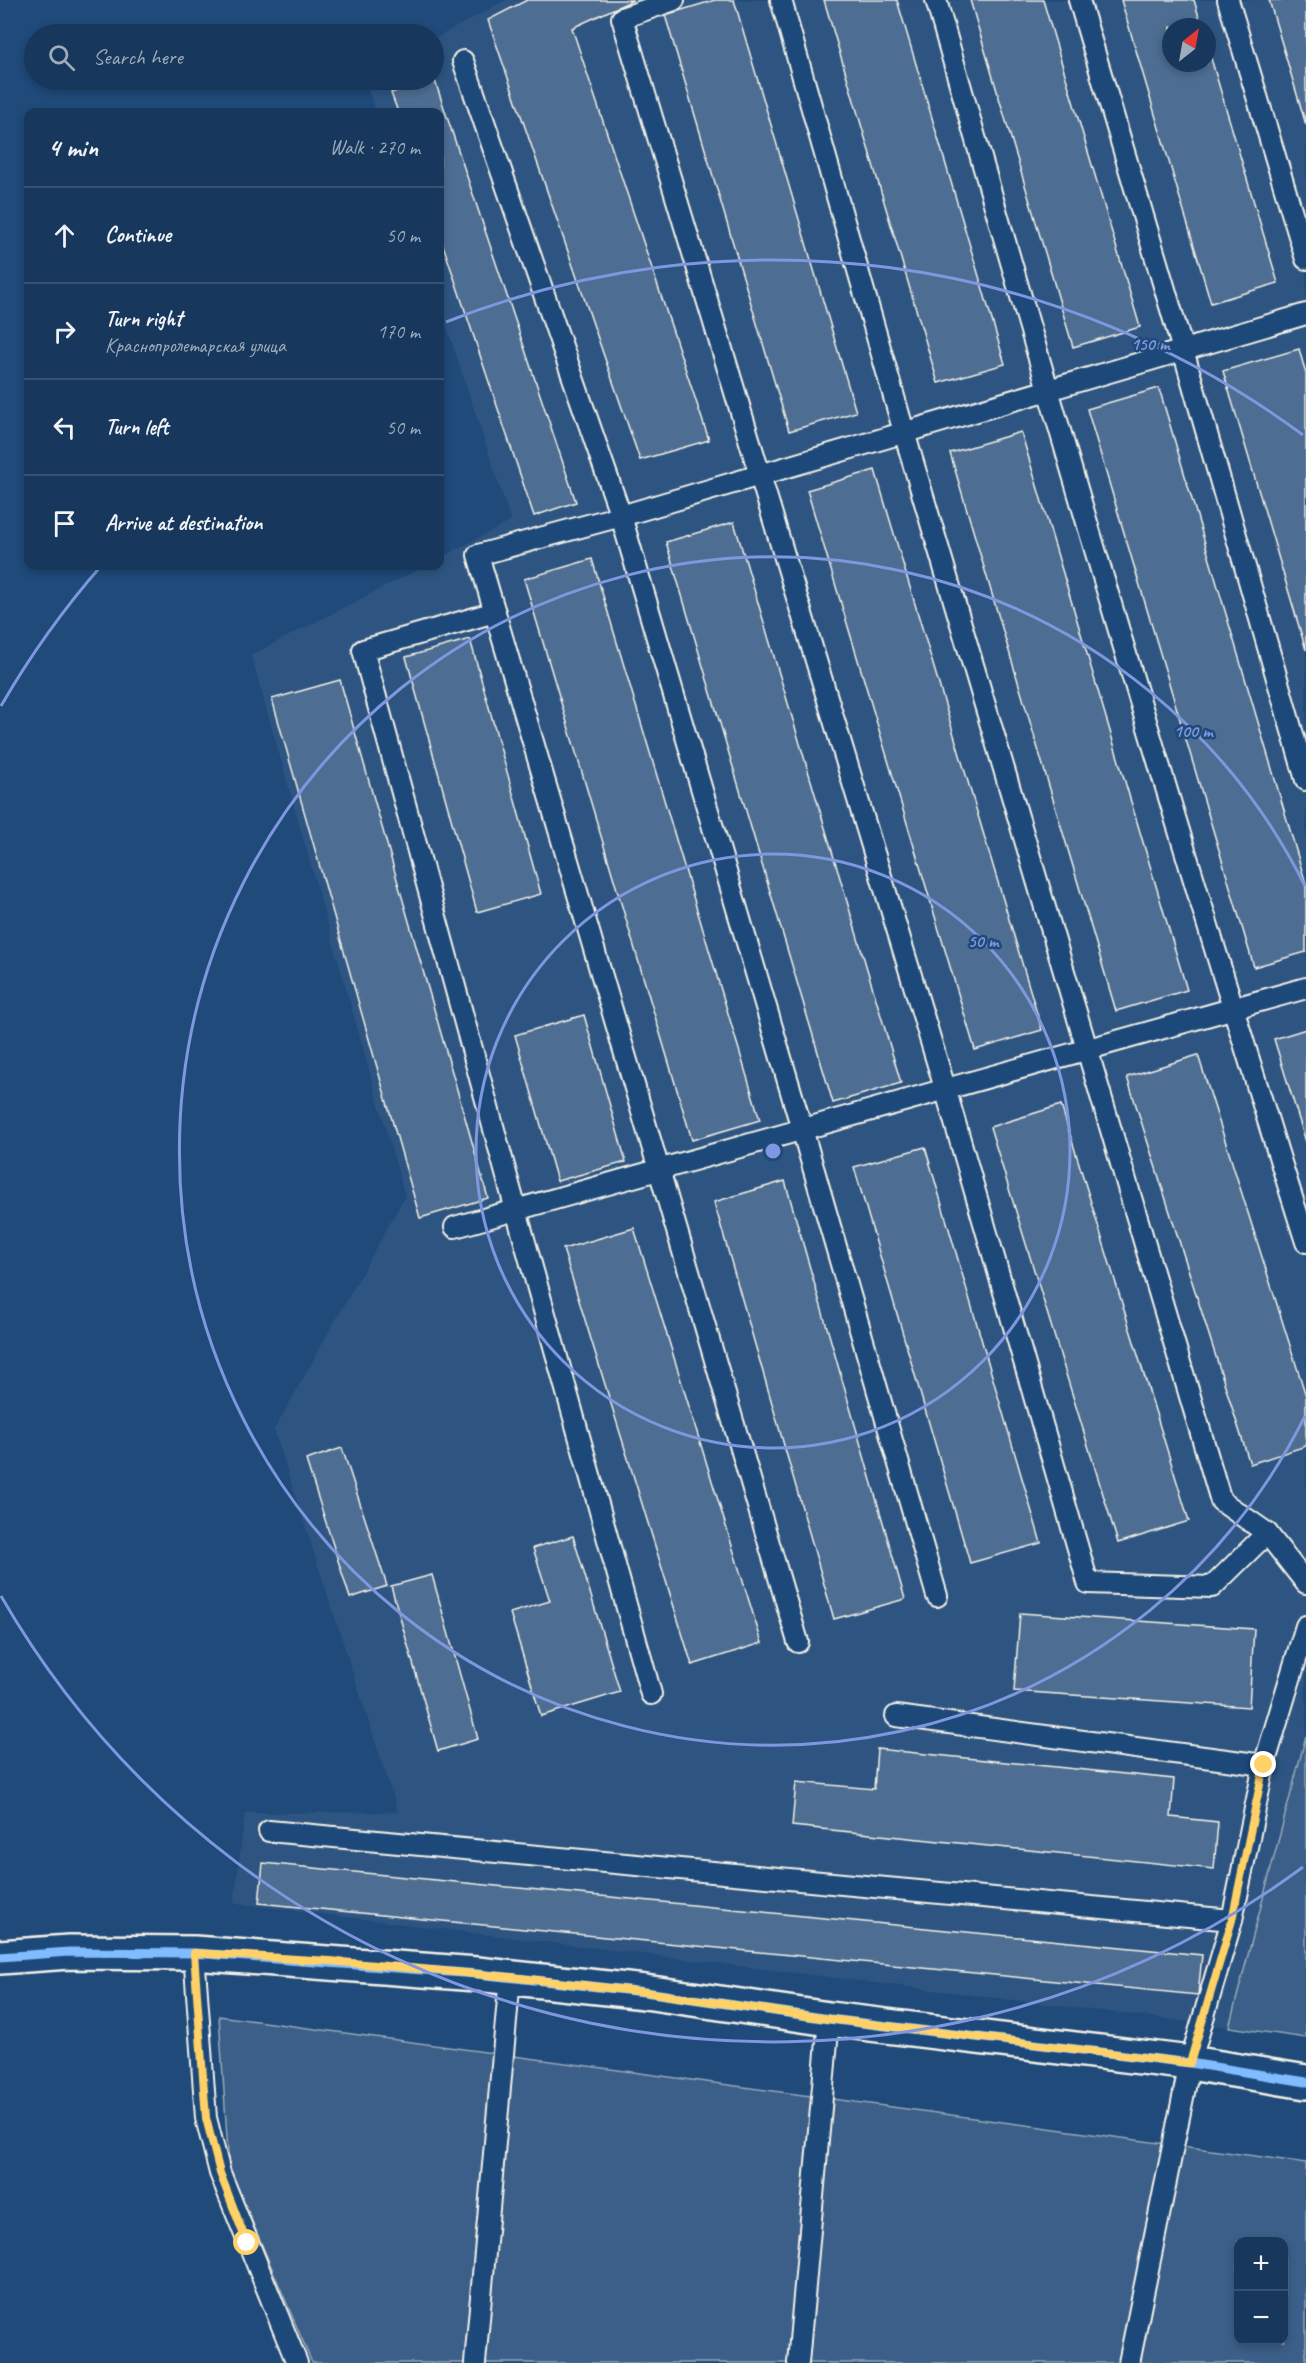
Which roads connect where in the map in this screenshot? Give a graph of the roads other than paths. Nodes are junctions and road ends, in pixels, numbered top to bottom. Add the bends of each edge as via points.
1 (674, 0) edge
2 (782, 0) edge
3 (936, 0) edge
4 (1079, 0) edge
5 (1228, 0) edge
6 (464, 62) dead end
7 (1306, 259) edge
8 (1306, 314) edge
9 (1183, 350) junction
10 (1046, 390) junction
11 (904, 432) junction
12 (760, 475) junction
13 (621, 516) junction
14 (495, 612) junction
15 (1306, 780) edge
16 (1306, 988) edge
17 (1232, 1008) junction
18 (1086, 1049) junction
19 (945, 1088) junction
20 (802, 1129) junction
21 (660, 1169) junction
22 (516, 1210) junction
23 (455, 1227) dead end
24 (1306, 1242) edge
25 (1267, 1533) junction
26 (1306, 1583) edge
27 (938, 1596) dead end
28 (1306, 1626) edge
29 (798, 1641) dead end
30 (651, 1695) dead end
31 (896, 1716) dead end
32 (1264, 1765) junction
33 (269, 1831) dead end
34 (1232, 1920) junction
35 (194, 1953) junction
36 (0, 1957) edge
37 (510, 1977) junction
38 (829, 2019) junction
39 (1190, 2063) junction
40 (1306, 2082) edge
41 (297, 2363) edge
42 (475, 2363) edge
43 (798, 2363) edge
44 (1129, 2363) edge

1 - 12 lane via 622,18
2 - 11 lane
3 - 10 lane
4 - 9 lane
5 - 7 lane
6 - 13 lane
8 - 9 lane
9 - 10 lane
9 - 15 lane
10 - 11 lane
10 - 17 lane
11 - 12 lane
11 - 18 lane
12 - 13 lane
12 - 19 lane
13 - 14 lane via 478,555
13 - 20 lane
14 - 21 lane
14 - 22 lane via 363,650
16 - 17 lane
17 - 18 lane
17 - 24 lane
18 - 19 lane
18 - 25 lane via 1221,1501
19 - 20 lane
19 - 25 lane via 1088,1583 1212,1587
20 - 21 lane
20 - 27 lane
21 - 22 lane
21 - 29 lane
22 - 23 lane
22 - 30 lane
25 - 26 lane
28 - 32 lane
31 - 32 lane
32 - 34 lane
33 - 34 lane
34 - 39 lane
35 - 36 street via 69,1952
35 - 37 street
35 - 41 lane via 206,2118 220,2173
37 - 38 street
37 - 42 lane
38 - 39 street
38 - 43 lane
39 - 40 street
39 - 44 lane

